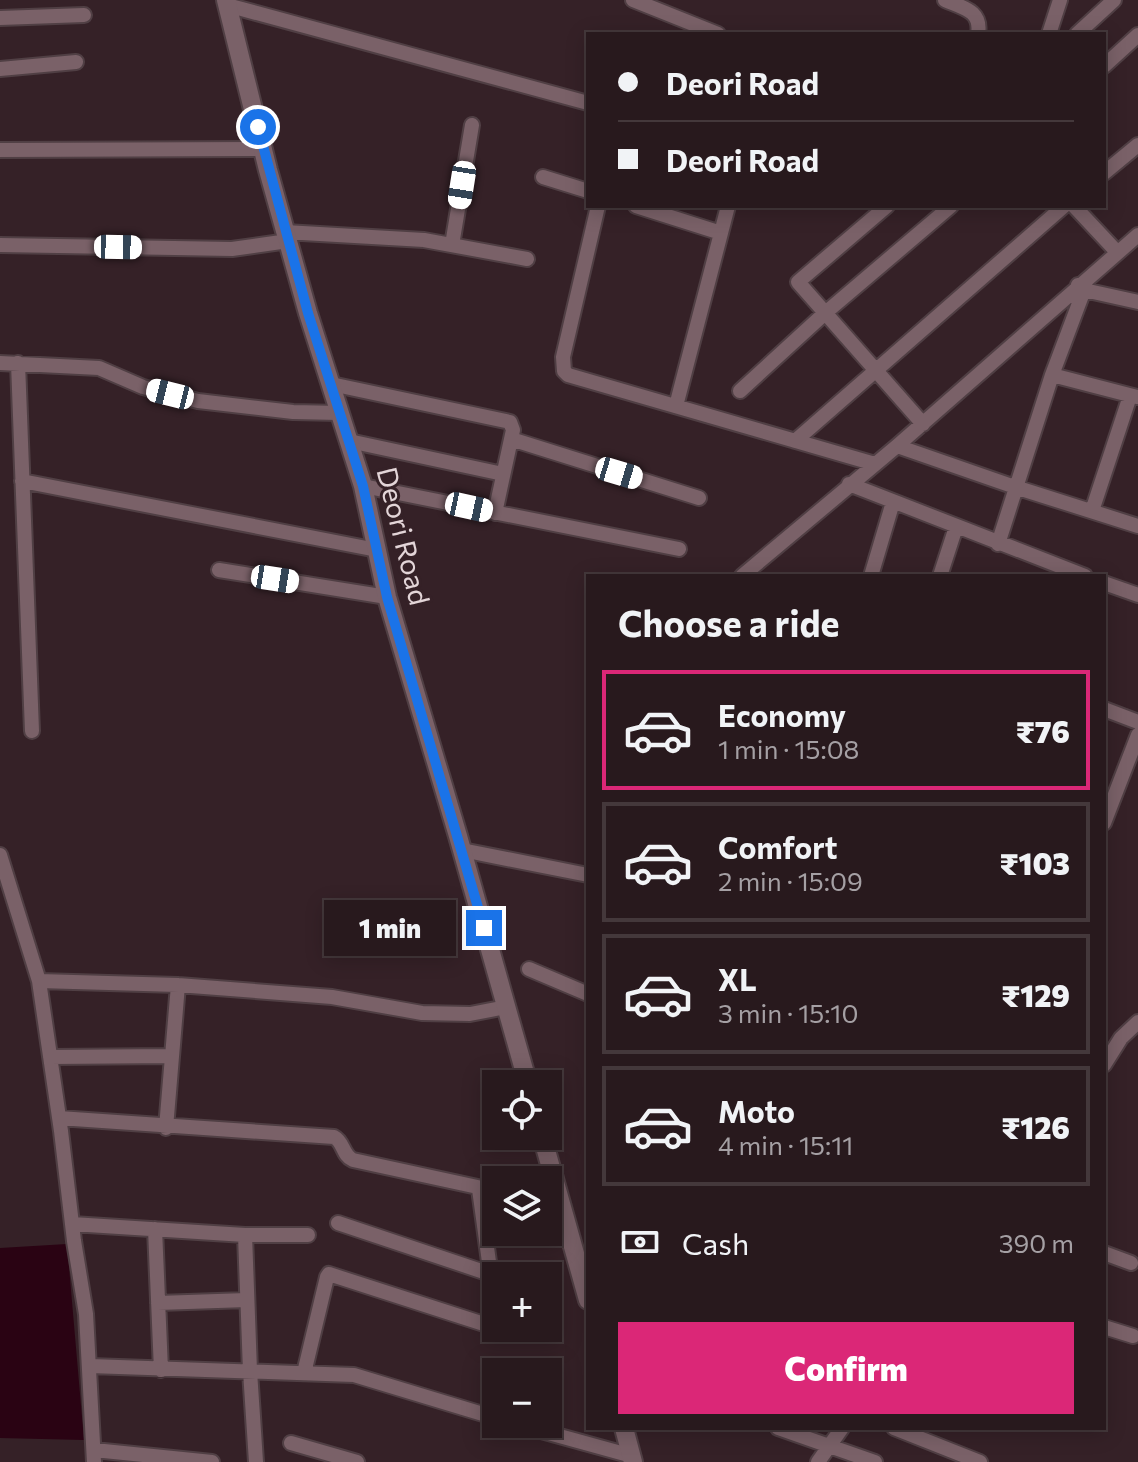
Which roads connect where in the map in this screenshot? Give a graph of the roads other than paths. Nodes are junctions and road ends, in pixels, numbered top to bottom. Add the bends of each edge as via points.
1 (633, 0) edge
2 (945, 0) edge
3 (1060, 0) edge
4 (1114, 0) edge
5 (226, 2) edge
6 (84, 15) dead end
7 (0, 18) edge
8 (713, 32) edge
9 (978, 32) edge
10 (1050, 32) edge
11 (1079, 32) edge
12 (1138, 35) edge
13 (76, 62) dead end
14 (1106, 64) edge
15 (0, 69) edge
16 (586, 102) edge
17 (472, 125) dead end
18 (1138, 145) edge
19 (263, 149) junction
20 (0, 150) edge
21 (1106, 171) edge
22 (543, 177) dead end
23 (586, 190) edge
24 (598, 208) edge
25 (642, 208) edge
26 (727, 208) edge
27 (885, 208) edge
28 (949, 208) edge
29 (1062, 208) edge
30 (1076, 208) edge
31 (721, 233) junction
32 (1138, 235) edge
33 (287, 236) junction
34 (0, 245) edge
35 (452, 245) junction
36 (1117, 252) junction
37 (527, 259) dead end
38 (1081, 288) junction
39 (1138, 302) edge
40 (824, 314) junction
41 (0, 363) edge
42 (18, 363) junction
43 (876, 370) junction
44 (1052, 375) junction
45 (331, 384) junction
46 (740, 391) dead end
47 (1134, 397) edge
48 (676, 406) junction
49 (340, 413) junction
50 (923, 424) junction
51 (511, 439) junction
52 (349, 441) junction
53 (795, 441) junction
54 (897, 446) junction
55 (875, 464) junction
56 (503, 474) junction
57 (22, 481) junction
58 (849, 484) junction
59 (363, 486) junction
60 (1015, 487) junction
61 (699, 498) dead end
62 (893, 502) junction
63 (1092, 511) junction
64 (495, 513) junction
65 (1138, 526) edge
66 (956, 527) junction
67 (998, 544) junction
68 (679, 549) dead end
69 (377, 550) junction
70 (219, 570) dead end
71 (744, 574) edge
72 (872, 574) edge
73 (941, 574) edge
74 (1080, 574) edge
75 (1106, 584) edge
76 (1138, 595) edge
77 (387, 597) junction
78 (1106, 710) edge
79 (1138, 722) edge
80 (32, 731) dead end
81 (1138, 735) edge
82 (1106, 818) edge
83 (462, 850) junction
84 (0, 855) edge
85 (586, 875) edge
86 (529, 969) dead end
87 (39, 981) junction
88 (178, 985) junction
89 (586, 993) edge
90 (506, 1007) junction
91 (1138, 1022) edge
92 (172, 1056) junction
93 (50, 1057) junction
94 (1106, 1062) edge
95 (524, 1070) edge
96 (59, 1118) junction
97 (166, 1128) junction
98 (479, 1189) junction
99 (482, 1189) edge
100 (562, 1208) edge
101 (338, 1223) dead end
102 (72, 1224) junction
103 (155, 1229) junction
104 (245, 1235) junction
105 (308, 1235) dead end
106 (1106, 1254) edge
107 (582, 1256) edge
108 (488, 1262) edge
109 (1131, 1263) dead end
110 (482, 1271) edge
111 (586, 1285) edge
112 (247, 1300) junction
113 (158, 1303) junction
114 (482, 1323) edge
115 (1106, 1328) edge
116 (1133, 1336) dead end
117 (90, 1366) junction
118 (161, 1370) junction
119 (250, 1371) junction
120 (304, 1373) junction
121 (482, 1414) edge
122 (625, 1430) edge
123 (784, 1430) edge
124 (841, 1430) edge
125 (899, 1430) edge
126 (562, 1438) edge
127 (291, 1443) dead end
128 (830, 1445) junction
129 (94, 1456) edge
130 (633, 1459) edge
131 (212, 1462) edge
132 (256, 1462) edge
133 (357, 1462) edge
134 (818, 1462) edge
135 (875, 1462) edge
136 (980, 1462) edge

1 - 8 street
2 - 9 street via 975,13
3 - 10 street
4 - 11 street
5 - 16 street
5 - 19 street, Deori Road
6 - 7 street
12 - 14 street
13 - 15 street
17 - 35 street
18 - 21 street
19 - 20 street
19 - 33 street, Deori Road
22 - 23 street
24 - 48 street via 564,371
25 - 31 street
26 - 31 street
27 - 40 street via 799,280
28 - 40 street
29 - 43 street
30 - 36 street
31 - 48 street
32 - 36 street
33 - 34 street via 232,249
33 - 35 street
33 - 45 street, Deori Road
35 - 37 street
36 - 38 street
38 - 39 street
38 - 44 street
38 - 50 street
40 - 43 street
40 - 46 street
41 - 42 street
42 - 49 street via 99,368 143,387 198,401
42 - 57 street
43 - 50 street
43 - 53 street
44 - 47 street
44 - 60 street
45 - 49 street, Deori Road
45 - 51 street via 508,420
47 - 63 street
48 - 53 street
49 - 52 street, Deori Road
50 - 54 street
51 - 56 street
51 - 61 street
52 - 56 street
52 - 59 street, Deori Road
53 - 55 street
54 - 55 street
54 - 60 street
55 - 58 street
56 - 64 street
57 - 69 street
57 - 80 street
58 - 62 street
58 - 71 street
59 - 64 street
59 - 69 street, Deori Road
60 - 63 street
60 - 67 street
62 - 66 street
62 - 72 street
63 - 65 street
64 - 68 street
66 - 67 street
66 - 73 street
67 - 74 street
69 - 77 street, Deori Road
70 - 77 street
75 - 76 street
77 - 83 street, Deori Road
78 - 79 street
81 - 82 street
83 - 85 street
83 - 90 street, Deori Road
84 - 87 street
86 - 89 street
87 - 88 street
87 - 93 street
88 - 90 street via 332,997 422,1013 470,1014
88 - 92 street
90 - 95 street, Deori Road
91 - 94 street
92 - 93 street
92 - 97 street
93 - 96 street
96 - 97 street
96 - 102 street
97 - 98 street via 334,1137 353,1160
98 - 99 street
98 - 108 street
100 - 107 street
101 - 110 street
102 - 103 street
102 - 117 street
103 - 104 street
103 - 113 street
104 - 105 street
104 - 112 street
106 - 109 street
107 - 111 street
112 - 113 street
112 - 119 street
113 - 118 street
114 - 120 street via 329,1274
115 - 116 street
117 - 118 street
117 - 129 street
118 - 119 street
119 - 120 street
119 - 132 street
120 - 121 street via 354,1375
122 - 130 street
123 - 128 street
124 - 128 street
125 - 136 street
126 - 130 street
127 - 133 street
128 - 134 street
128 - 135 street
129 - 131 street

